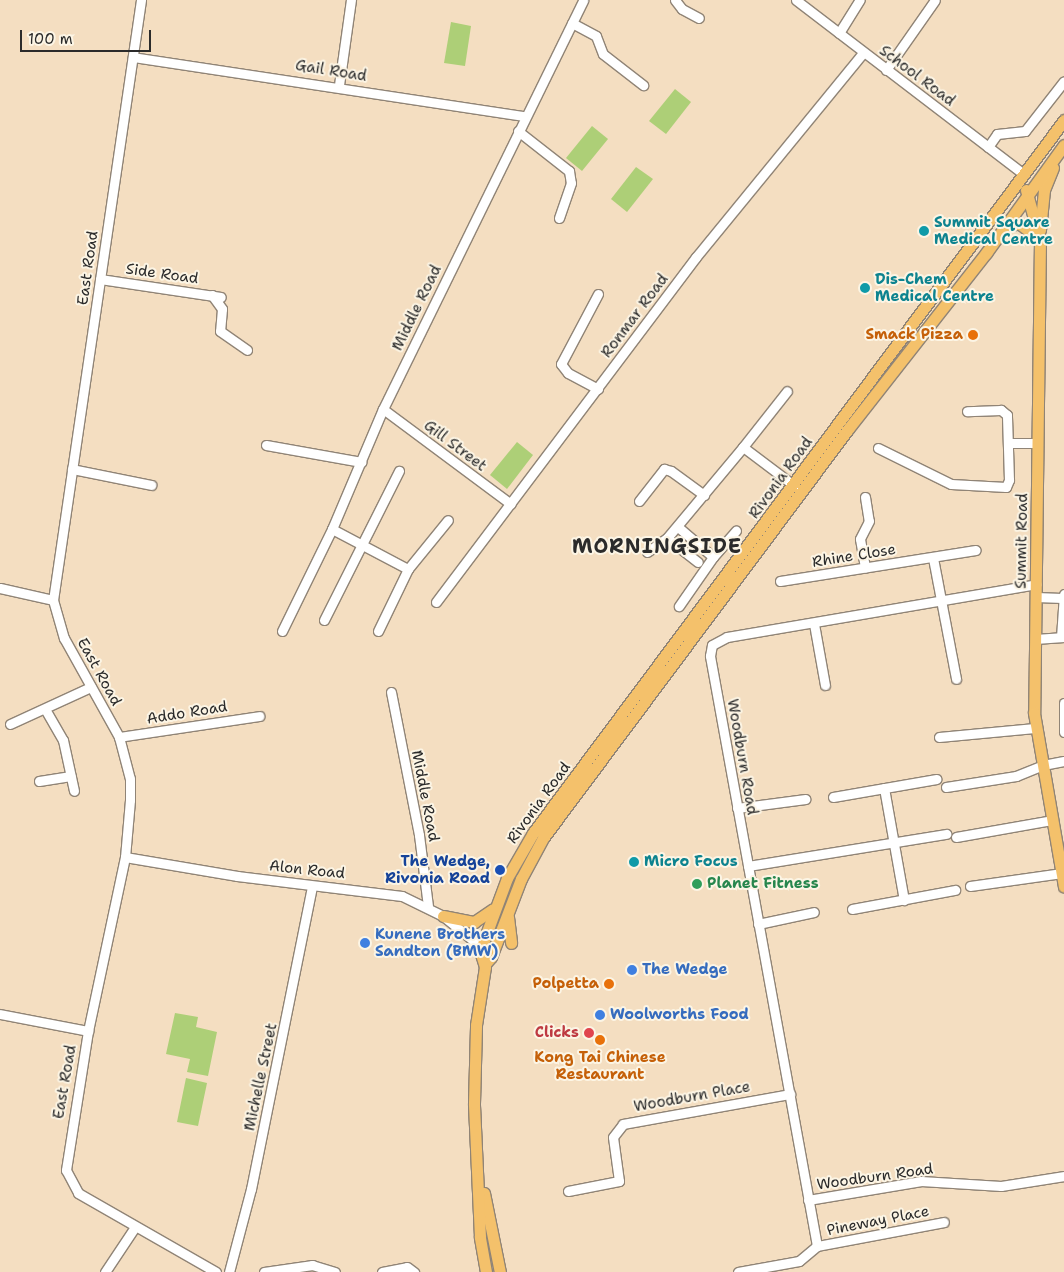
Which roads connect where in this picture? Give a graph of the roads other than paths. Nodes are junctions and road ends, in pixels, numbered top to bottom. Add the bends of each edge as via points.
1 (141, 0) edge
2 (351, 0) edge
3 (583, 0) edge
4 (675, 0) edge
5 (796, 0) edge
6 (860, 0) edge
7 (935, 0) edge
8 (699, 18) dead end
9 (572, 23) junction
10 (840, 33) junction
11 (863, 53) junction
12 (133, 57) junction
13 (886, 70) junction
14 (1064, 80) edge
15 (339, 85) junction
16 (643, 85) dead end
17 (525, 116) junction
18 (1064, 120) edge
19 (518, 131) junction
20 (1063, 146) edge
21 (988, 147) junction
22 (1022, 173) junction
23 (1028, 195) junction
24 (559, 218) dead end
25 (1004, 225) junction
26 (1040, 240) junction
27 (100, 279) junction
28 (598, 294) dead end
29 (913, 346) junction
30 (247, 350) dead end
31 (893, 351) junction
32 (598, 389) junction
33 (787, 390) dead end
34 (383, 409) junction
35 (967, 411) dead end
36 (1009, 442) junction
37 (1038, 443) junction
38 (266, 445) dead end
39 (743, 447) junction
40 (878, 448) dead end
41 (360, 462) junction
42 (72, 469) junction
43 (399, 471) dead end
44 (151, 484) dead end
45 (798, 489) junction
46 (704, 495) junction
47 (865, 496) dead end
48 (639, 501) dead end
49 (511, 504) junction
50 (448, 520) dead end
51 (678, 527) junction
52 (332, 529) junction
53 (736, 531) dead end
54 (667, 538) junction
55 (362, 544) junction
56 (976, 550) dead end
57 (647, 552) dead end
58 (713, 557) junction
59 (933, 558) junction
60 (698, 562) dead end
61 (865, 568) junction
62 (408, 569) junction
63 (780, 581) dead end
64 (1036, 584) junction
65 (0, 588) edge
66 (1063, 596) edge
67 (1036, 597) junction
68 (53, 600) junction
69 (942, 601) junction
70 (436, 602) dead end
71 (679, 606) dead end
72 (324, 620) dead end
73 (814, 624) junction
74 (282, 631) dead end
75 (378, 631) dead end
76 (1063, 637) edge
77 (1035, 639) junction
78 (956, 679) dead end
79 (825, 685) dead end
80 (91, 687) junction
81 (391, 692) dead end
82 (1064, 703) edge
83 (45, 709) junction
84 (259, 716) dead end
85 (10, 724) dead end
86 (1035, 728) junction
87 (1064, 732) edge
88 (119, 737) junction
89 (939, 737) dead end
90 (1064, 761) edge
91 (1043, 765) junction
92 (71, 776) junction
93 (936, 780) dead end
94 (39, 781) dead end
95 (946, 787) dead end
96 (884, 788) junction
97 (74, 791) dead end
98 (833, 797) dead end
99 (805, 799) dead end
100 (737, 808) junction
101 (1052, 820) junction
102 (946, 834) dead end
103 (956, 837) dead end
104 (894, 842) junction
105 (126, 857) junction
106 (748, 866) junction
107 (1062, 873) junction
108 (312, 886) junction
109 (970, 886) dead end
110 (1064, 886) edge
111 (955, 890) dead end
112 (904, 900) junction
113 (498, 902) junction
114 (428, 906) junction
115 (852, 909) dead end
116 (508, 911) junction
117 (814, 912) dead end
118 (443, 916) junction
119 (758, 924) junction
120 (479, 940) junction
121 (496, 943) junction
122 (511, 943) dead end
123 (486, 959) junction
124 (0, 1014) edge
125 (88, 1031) junction
126 (790, 1094) junction
127 (478, 1158) junction
128 (1064, 1176) edge
129 (568, 1191) dead end
130 (808, 1200) junction
131 (944, 1222) dead end
132 (135, 1227) junction
133 (817, 1246) junction
134 (105, 1272) edge
135 (216, 1272) edge
136 (229, 1272) edge
137 (264, 1272) edge
138 (335, 1272) edge
139 (382, 1272) edge
140 (414, 1272) edge
141 (486, 1272) edge
142 (500, 1272) edge
143 (738, 1272) edge

1 - 12 street, East Road
2 - 15 street
3 - 9 street, Middle Road
4 - 8 street via 689,14
5 - 10 street, School Road
6 - 10 street
7 - 13 street
9 - 16 street via 596,36 603,54
9 - 17 street, Middle Road
10 - 11 street, School Road
11 - 13 street, School Road
11 - 32 street, Ronmar Road via 696,257
12 - 15 street, Gail Road
12 - 27 street, East Road
13 - 21 street, School Road
14 - 21 street via 1024,131 997,134
15 - 17 street, Gail Road
17 - 19 street, Middle Road
18 - 22 main road, Rivonia Road
19 - 24 street via 569,171 571,183
19 - 34 street, Middle Road
20 - 23 main road, Rivonia Road
20 - 26 main road via 1044,190
21 - 22 street, School Road
22 - 23 main road, Summit Road
22 - 31 main road, Rivonia Road via 983,232
23 - 25 main road, Rivonia Road
23 - 26 main road, Summit Road
25 - 26 main road via 1028,227
25 - 29 main road, Rivonia Road
26 - 37 main road, Summit Road
27 - 30 street, Side Road via 216,296 222,309 220,331
27 - 42 street, East Road
28 - 32 street via 561,364 568,373
29 - 31 main road via 903,352
29 - 45 main road, Rivonia Road
31 - 45 main road, Rivonia Road
32 - 49 street, Ronmar Road
33 - 39 street
34 - 41 street, Middle Road
34 - 49 street, Gill Street
35 - 36 street via 1005,412
36 - 37 street
36 - 40 street via 1009,483 1003,488 951,484
37 - 64 main road, Summit Road
38 - 41 street
39 - 45 street
39 - 46 street
41 - 52 street, Middle Road
42 - 44 street
42 - 68 street, East Road
43 - 55 street
45 - 113 main road, Rivonia Road via 533,833 507,878
45 - 116 main road, Rivonia Road via 543,838
46 - 48 street via 671,470 664,469
46 - 51 street
47 - 61 street via 868,524 860,540
49 - 70 street, Ronmar Road
50 - 62 street
51 - 54 street
51 - 58 street
52 - 55 street
52 - 74 street, Middle Road
53 - 58 street
54 - 57 street
54 - 60 street
55 - 62 street
55 - 72 street
56 - 59 street, Rhine Close
58 - 71 street
59 - 61 street, Rhine Close
59 - 69 street
61 - 63 street, Rhine Close
62 - 75 street
64 - 67 main road, Summit Road
64 - 69 street, Woodburn Road
65 - 68 street
66 - 67 street
66 - 76 street
67 - 77 main road, Summit Road
68 - 80 street, East Road via 64,638
69 - 73 street, Woodburn Road
69 - 78 street
73 - 79 street
73 - 100 street, Woodburn Road via 727,636 712,645 710,656
76 - 77 street
77 - 86 main road, Summit Road
80 - 83 street
80 - 88 street, East Road
81 - 114 street, Middle Road
82 - 87 street
83 - 85 street
83 - 92 street via 63,740
84 - 88 street, Addo Road
86 - 89 street
86 - 91 main road, Summit Road
88 - 105 street, East Road via 130,779
90 - 91 street
91 - 95 street via 1016,776
91 - 101 main road, Summit Road
92 - 94 street
92 - 97 street
93 - 96 street
96 - 98 street
96 - 104 street
99 - 100 street
100 - 106 street, Woodburn Road
101 - 103 street
101 - 107 main road, Summit Road
102 - 104 street
104 - 106 street
104 - 112 street
105 - 108 street, Alon Road
105 - 125 street, East Road
106 - 119 street, Woodburn Road
107 - 109 street
107 - 110 main road, Summit Road
108 - 114 street, Alon Road via 393,894
108 - 136 street, Michelle Street via 251,1189
111 - 112 street
112 - 115 street
113 - 118 main road via 486,917 474,922
113 - 120 main road, Rivonia Road
114 - 118 street, Alon Road
116 - 121 main road, Rivonia Road
116 - 122 main road
117 - 119 street
118 - 120 street, Alon Road
119 - 126 street, Woodburn Road
120 - 121 street, Alon Road
120 - 123 main road, Rivonia Road
121 - 123 main road, Rivonia Road
123 - 127 main road, Rivonia Road via 475,1034
124 - 125 street
125 - 132 street, East Road via 66,1170 78,1193
126 - 129 street, Woodburn Place via 623,1124 613,1137 619,1181
126 - 130 street, Woodburn Road
127 - 141 main road, Rivonia Road via 480,1237
127 - 142 main road, Rivonia Road
128 - 130 street, Woodburn Road via 1010,1186 921,1181
130 - 133 street, Woodburn Road
131 - 133 street, Pineway Place
132 - 134 street
132 - 135 street, East Road
133 - 143 street via 798,1261
137 - 138 street via 312,1265
139 - 140 street via 407,1267

